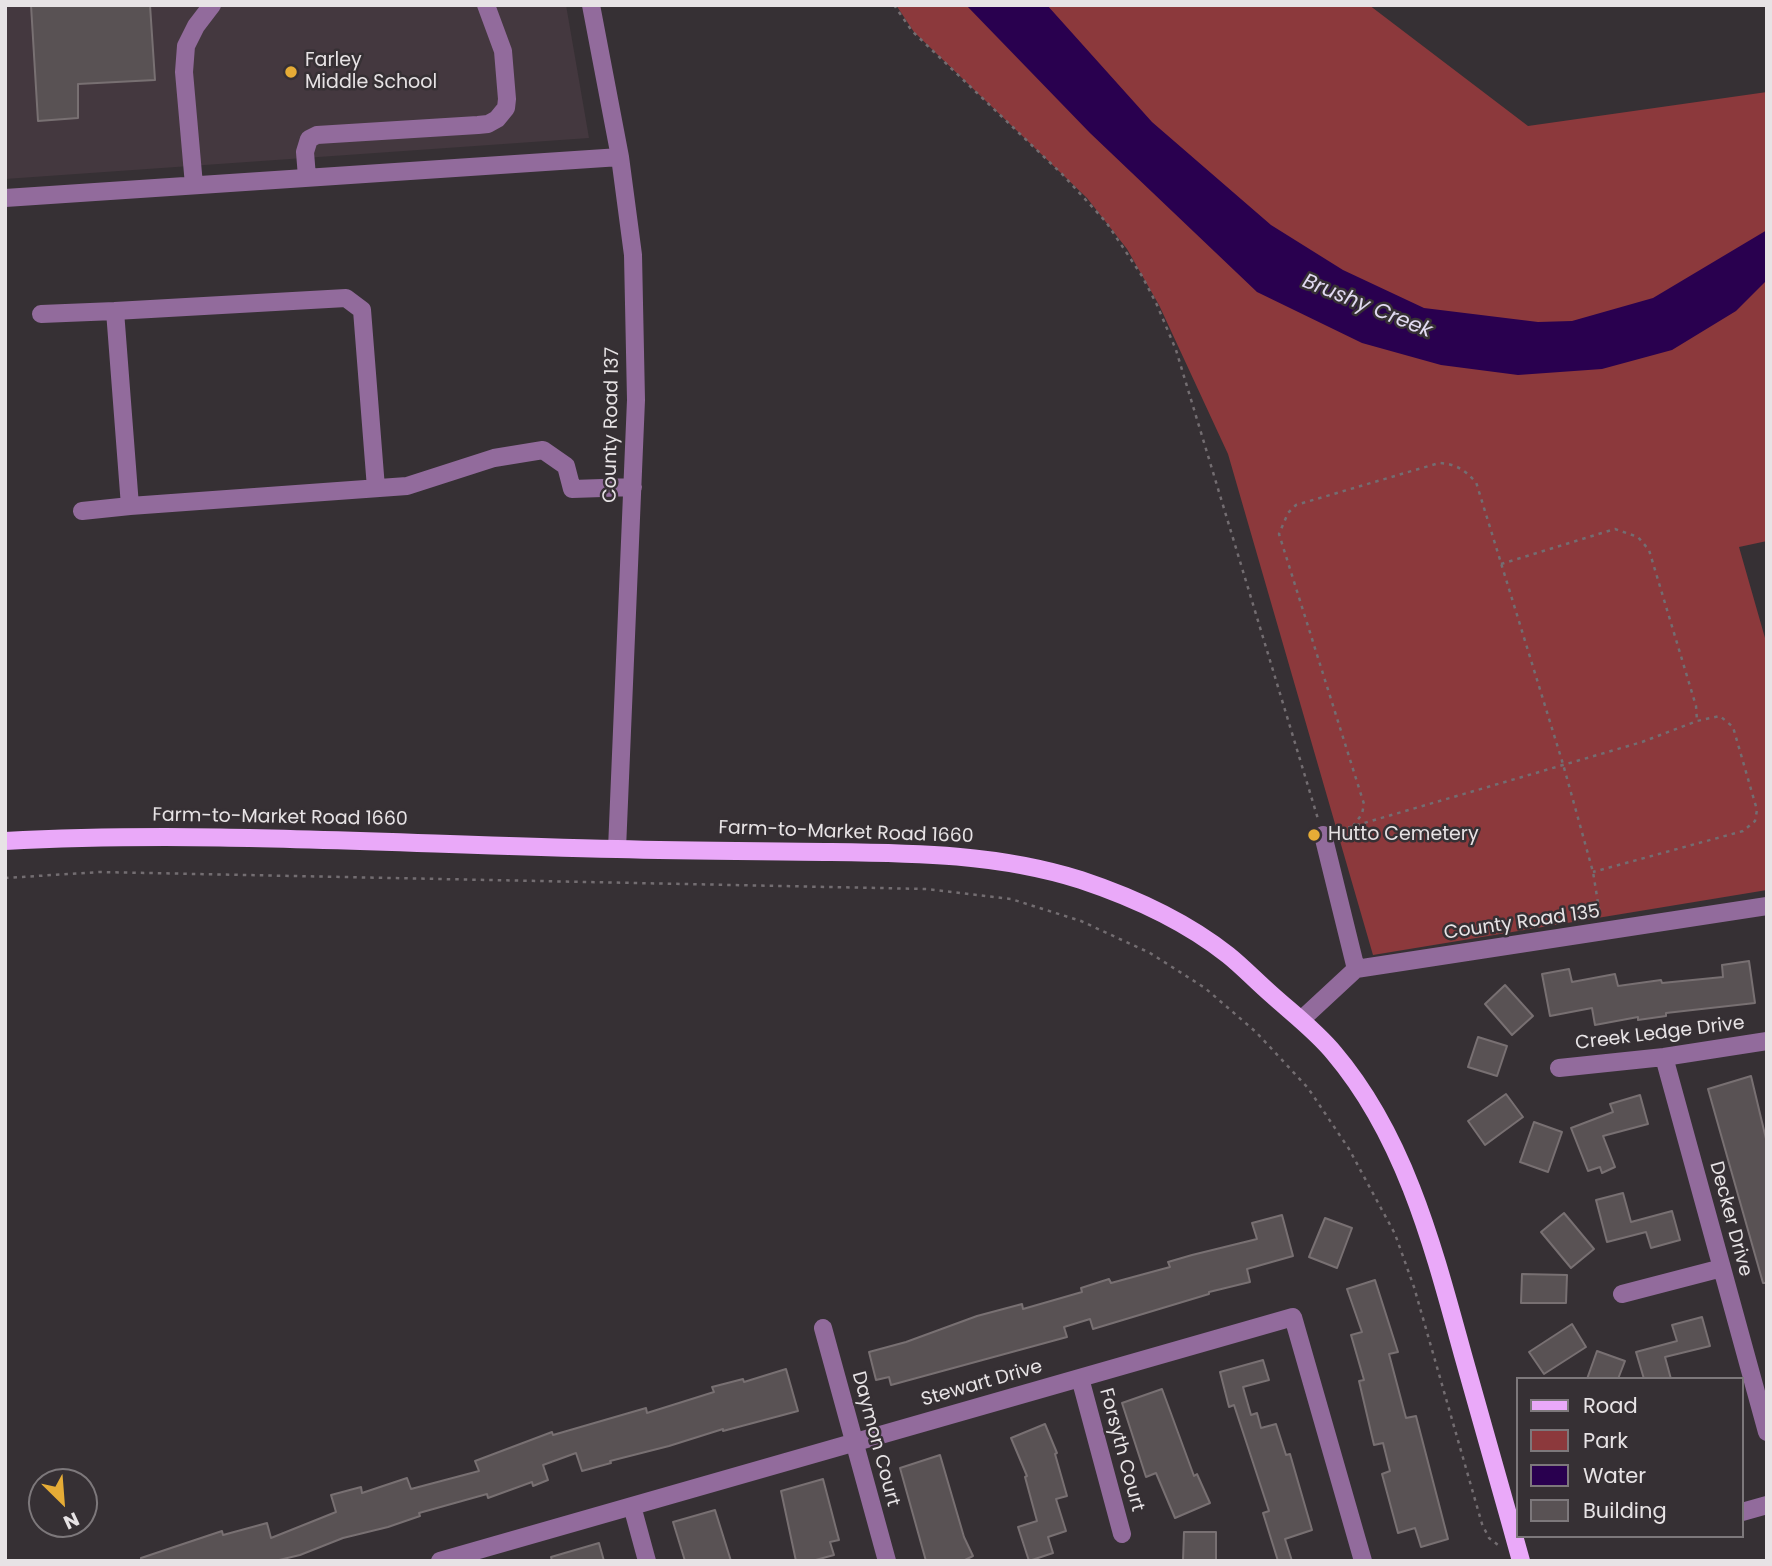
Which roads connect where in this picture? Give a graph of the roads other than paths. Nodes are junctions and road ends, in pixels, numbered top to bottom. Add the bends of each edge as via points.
1 (212, 5) edge
2 (486, 5) edge
3 (592, 5) edge
4 (620, 157) junction
5 (307, 177) junction
6 (194, 185) junction
7 (5, 198) edge
8 (115, 311) junction
9 (41, 314) dead end
10 (633, 487) junction
11 (376, 488) junction
12 (130, 506) junction
13 (82, 511) dead end
14 (1323, 835) road end
15 (5, 841) edge
16 (617, 849) junction
17 (1767, 906) edge
18 (1356, 969) junction
19 (1301, 1020) junction
20 (1767, 1041) edge
21 (1664, 1057) junction
22 (1559, 1068) dead end
23 (1722, 1268) junction
24 (1622, 1294) dead end
25 (823, 1328) dead end
26 (1080, 1378) junction
27 (1767, 1432) edge
28 (854, 1442) junction
29 (1767, 1505) edge
30 (632, 1506) junction
31 (1744, 1511) edge
32 (1122, 1534) dead end
33 (440, 1561) edge
34 (647, 1561) edge
35 (887, 1561) edge
36 (1363, 1561) edge
37 (1521, 1561) edge

1 - 6 street via 186,46
2 - 5 street via 503,51 508,99 503,113 488,124 317,135 309,139 305,152
3 - 4 street, County Road 137
4 - 5 street
4 - 10 street, County Road 137 via 633,255
5 - 6 street
6 - 7 street
8 - 9 street
8 - 11 street via 346,299 362,310
8 - 12 street
10 - 11 street via 572,489 566,466 542,450 494,458 407,486
10 - 16 street, County Road 137
11 - 12 street
12 - 13 street
14 - 18 street
15 - 16 main road, Farm-to-Market Road 1660 via 205,836
16 - 19 main road, Farm-to-Market Road 1660 via 928,853 1051,872 1104,888 1177,921 1227,954
17 - 18 street, County Road 135
18 - 19 street
19 - 37 main road, Farm-to-Market Road 1660 via 1353,1079 1407,1174 1448,1299
20 - 21 street, Creek Ledge Drive
21 - 22 street, Creek Ledge Drive
21 - 23 street, Decker Drive
23 - 24 street
23 - 27 street, Decker Drive
25 - 28 street, Daymon Court
26 - 28 street, Stewart Drive
26 - 32 street, Forsyth Court
26 - 36 street, Stewart Drive via 1293,1317
28 - 30 street, Stewart Drive
28 - 35 street, Daymon Court
29 - 31 street
30 - 33 street, Stewart Drive
30 - 34 street

